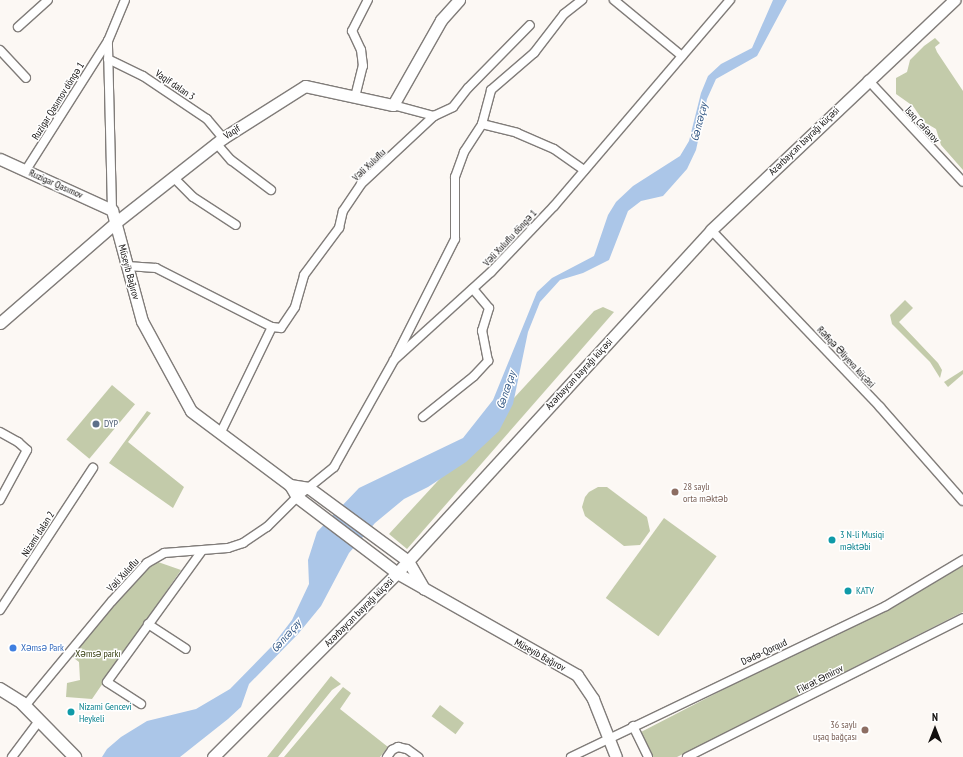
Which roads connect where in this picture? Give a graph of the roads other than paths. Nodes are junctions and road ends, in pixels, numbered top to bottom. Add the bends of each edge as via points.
1 (48, 0) edge
2 (125, 0) edge
3 (368, 0) edge
4 (459, 0) edge
5 (582, 0) edge
6 (614, 0) edge
7 (730, 0) edge
8 (954, 0) edge
9 (530, 26) dead end
10 (18, 27) dead end
11 (108, 41) junction
12 (0, 50) edge
13 (682, 56) junction
14 (108, 59) junction
15 (26, 78) dead end
16 (868, 80) junction
17 (355, 97) junction
18 (393, 105) junction
19 (434, 116) junction
20 (482, 124) junction
21 (220, 141) junction
22 (0, 159) edge
23 (26, 170) junction
24 (584, 170) junction
25 (174, 177) junction
26 (963, 182) edge
27 (271, 190) dead end
28 (112, 210) junction
29 (116, 223) junction
30 (236, 224) dead end
31 (711, 230) junction
32 (127, 266) junction
33 (473, 289) junction
34 (0, 323) edge
35 (272, 327) junction
36 (394, 360) junction
37 (423, 418) dead end
38 (0, 432) edge
39 (220, 434) junction
40 (93, 468) dead end
41 (290, 485) junction
42 (313, 491) junction
43 (297, 497) junction
44 (0, 500) edge
45 (963, 501) edge
46 (202, 551) junction
47 (963, 560) edge
48 (408, 561) junction
49 (398, 573) junction
50 (424, 589) junction
51 (0, 610) edge
52 (963, 618) edge
53 (148, 624) junction
54 (186, 649) dead end
55 (0, 689) edge
56 (141, 704) dead end
57 (25, 706) junction
58 (41, 723) junction
59 (633, 726) junction
60 (609, 738) junction
61 (12, 757) edge
62 (75, 757) edge
63 (213, 757) edge
64 (387, 757) edge
65 (418, 757) edge
66 (571, 757) edge
67 (616, 757) edge
68 (648, 757) edge
69 (687, 757) edge

1 - 10 street
2 - 11 street, Müseyib Bağırov
3 - 17 street via 352,31 361,50 363,66
4 - 18 street via 441,20
5 - 20 street via 564,14 534,54 491,90
6 - 13 street
7 - 13 street, Vəli Xuluflu döngə 1
8 - 16 street, Azərbaycan bayrağı küçəsi
9 - 19 street via 468,88 453,107
11 - 14 street, Müseyib Bağırov
11 - 23 street, Ruzigar Qasımov döngə 1
12 - 15 street
13 - 24 street, Vəli Xuluflu döngə 1
14 - 21 street, Vaqif dalan 3 via 143,76 207,119
14 - 28 street, Müseyib Bağırov
16 - 26 street, İsaq Cəfərov
16 - 31 street, Azərbaycan bayrağı küçəsi
17 - 18 street, Vaqif
17 - 21 street, Vaqif via 305,86
18 - 19 street
19 - 35 street, Vəli Xuluflu via 361,184 343,211 339,228 304,275 291,312 281,328
20 - 24 street via 517,133 554,149
20 - 36 street via 464,152 455,177 456,239
21 - 25 street, Vaqif
21 - 27 street, Vaqif dalan 3 via 231,160
22 - 23 street, Ruzigar Qasımov
23 - 28 street, Ruzigar Qasımov
24 - 33 street, Vəli Xuluflu döngə 1
25 - 29 street, Vaqif
25 - 30 street via 194,197
28 - 29 street, Müseyib Bağırov
29 - 32 street, Müseyib Bağırov
29 - 34 street, Vaqif
31 - 45 street, Rəfiqə Əliyeva küçəsi via 880,407
31 - 48 street, Azərbaycan bayrağı küçəsi
32 - 35 street via 156,268
32 - 39 street, Müseyib Bağırov via 142,321 191,412
33 - 36 street, Vəli Xuluflu döngə 1
33 - 37 street via 490,308 482,331 488,361 474,376
35 - 39 street
36 - 42 street, Vəli Xuluflu döngə 1 via 334,468
38 - 44 street via 27,450
39 - 41 street, Müseyib Bağırov
40 - 51 street, Nizami dalan 2
41 - 42 street, Müseyib Bağırov
41 - 43 street, Müseyib Bağırov
42 - 43 street, Vəli Xuluflu
42 - 48 street, Müseyib Bağırov
43 - 46 street, Vəli Xuluflu via 267,527 244,543
43 - 49 street, Müseyib Bağırov
46 - 53 street
46 - 57 street, Vəli Xuluflu via 164,553 147,563 81,636
47 - 59 street, Dədə-Qorqud via 886,606
48 - 49 street, Azərbaycan bayrağı küçəsi
48 - 50 street, Müseyib Bağırov
49 - 50 street, Müseyib Bağırov
49 - 63 street, Azərbaycan bayrağı küçəsi
50 - 60 street, Müseyib Bağırov via 577,675 593,698
52 - 69 street, Fikrət Əmirov
53 - 54 street
53 - 56 street via 107,682
55 - 57 main road
57 - 58 main road
58 - 61 street
58 - 62 main road
59 - 60 street, Dədə-Qorqud
59 - 68 street
60 - 66 street, Dədə-Qorqud
60 - 67 street, Müseyib Bağırov
64 - 65 street via 398,747 408,749

